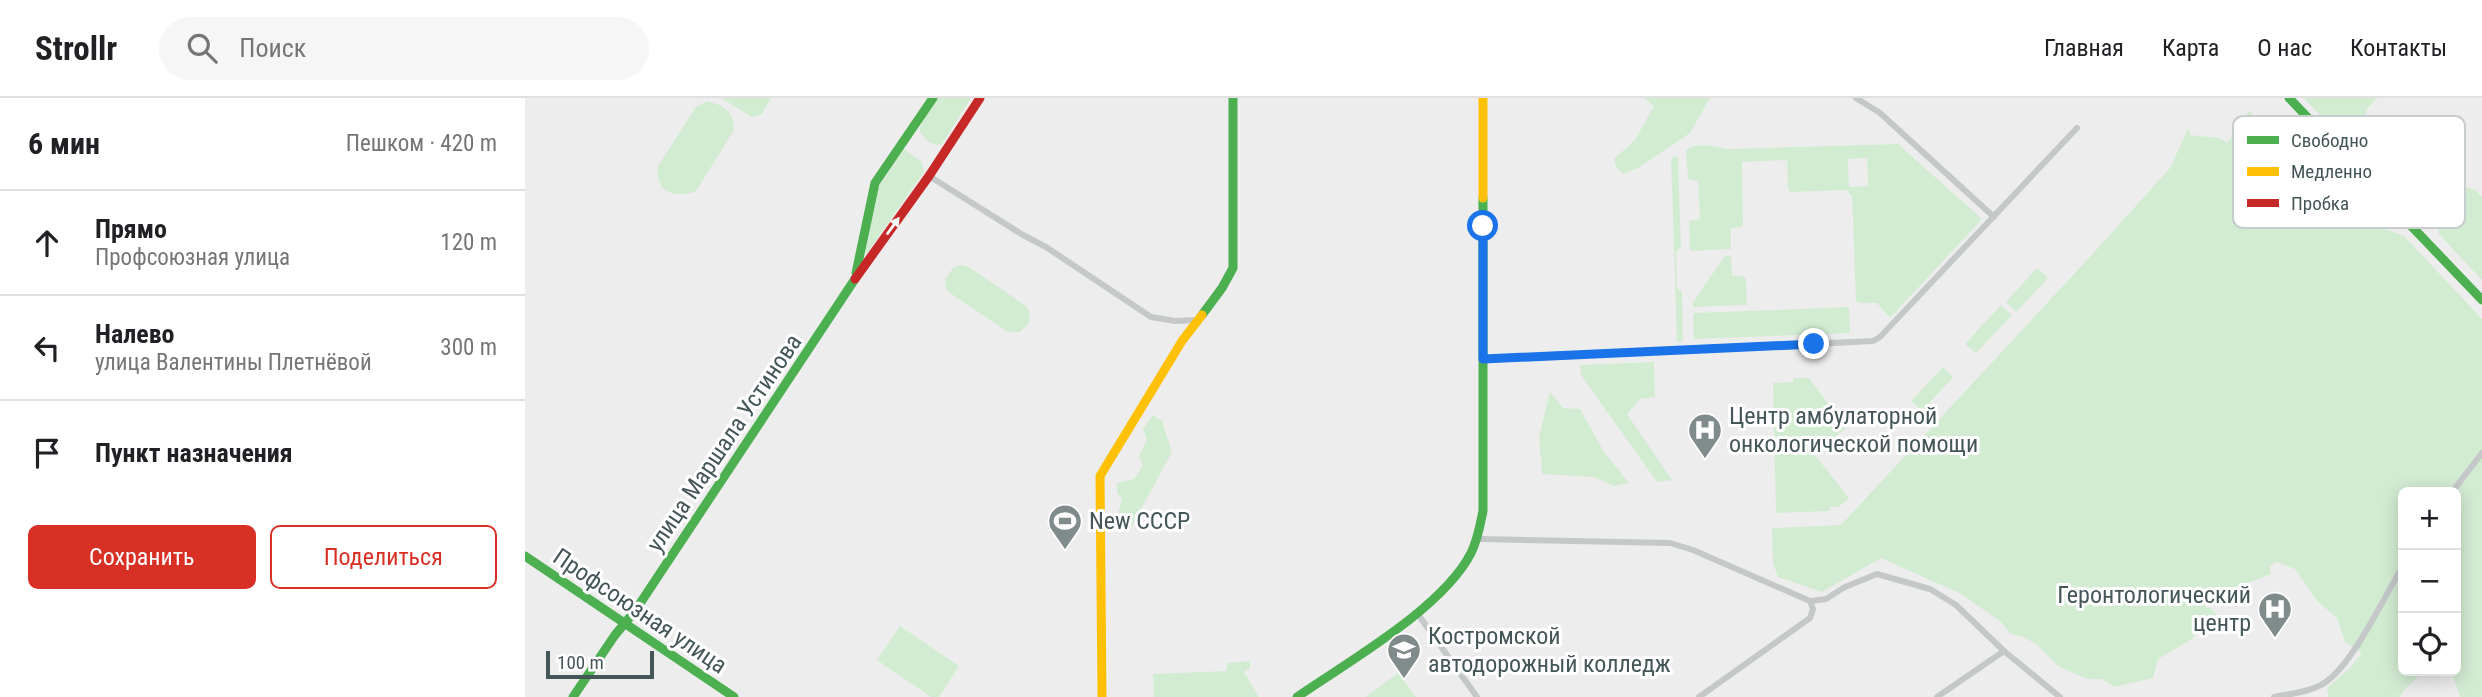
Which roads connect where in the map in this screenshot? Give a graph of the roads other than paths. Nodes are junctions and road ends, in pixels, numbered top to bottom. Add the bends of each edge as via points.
1 (933, 98) edge
2 (980, 98) edge
3 (1233, 98) edge
4 (1483, 98) edge
5 (1856, 98) edge
6 (2289, 98) edge
7 (2306, 116) edge
8 (2077, 128) dead end
9 (929, 176) junction
10 (1994, 217) junction
11 (2413, 228) edge
12 (853, 282) junction
13 (2482, 300) edge
14 (1197, 320) junction
15 (1483, 359) junction
16 (2482, 453) edge
17 (2456, 487) edge
18 (1478, 539) junction
19 (525, 556) edge
20 (2398, 574) edge
21 (1810, 601) junction
22 (1417, 613) junction
23 (625, 624) junction
24 (2004, 651) junction
25 (573, 697) edge
26 (734, 697) edge
27 (1102, 697) edge
28 (1297, 697) edge
29 (1477, 697) edge
30 (1699, 697) edge
31 (1937, 697) edge
32 (2060, 697) edge
33 (2274, 697) edge

1 - 12 street, улица Маршала Устинова via 875,183
2 - 9 street, улица Маршала Устинова
3 - 14 street via 1233,268
4 - 15 street
5 - 10 street via 1880,113
6 - 7 street
8 - 10 street
12 -> 9 street, улица Маршала Устинова
9 - 14 street via 1151,317
10 - 15 street via 1873,341
11 - 13 street
12 - 23 street, улица Маршала Устинова
14 - 27 street via 1100,476
15 - 18 street via 1483,511
16 - 17 street
18 - 21 street via 1670,544
18 - 22 street via 1463,568
19 - 23 street, Профсоюзная улица
20 - 33 street via 2336,673 2321,685
21 - 24 street via 1826,599 1877,573 1942,596
21 - 30 street via 1810,618
22 - 28 street
22 - 29 street
23 - 25 street, улица Маршала Устинова
23 - 26 street, Профсоюзная улица
24 - 31 street
24 - 32 street

